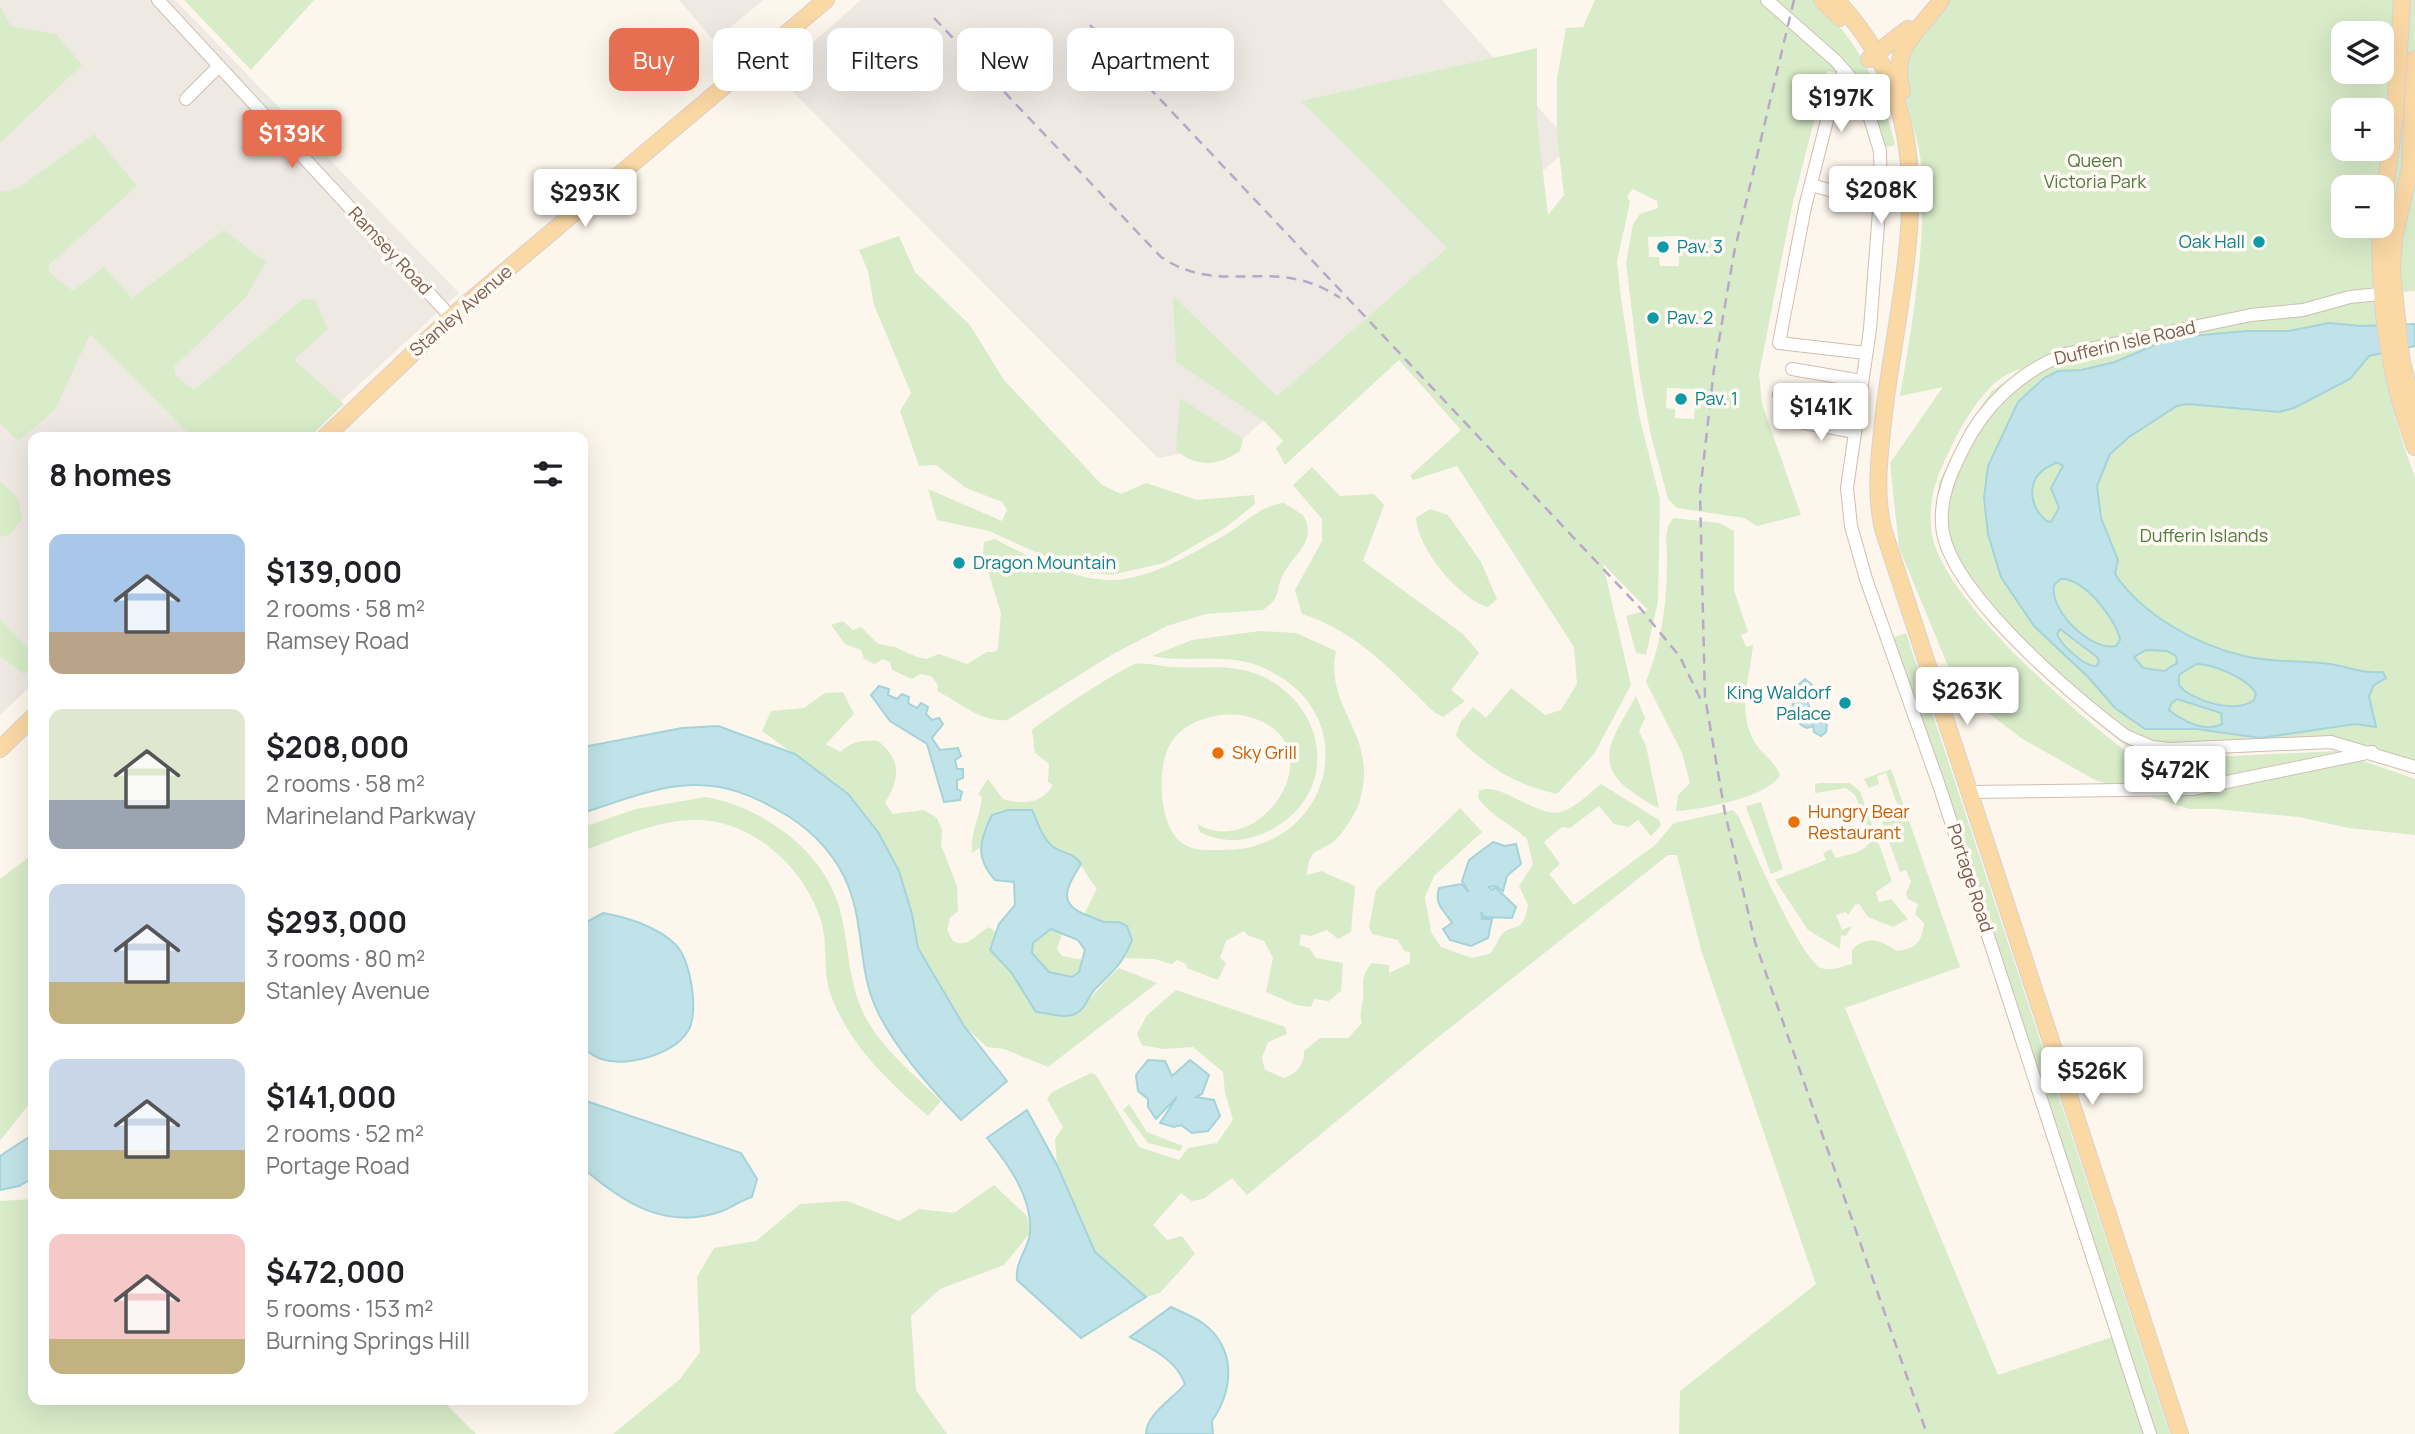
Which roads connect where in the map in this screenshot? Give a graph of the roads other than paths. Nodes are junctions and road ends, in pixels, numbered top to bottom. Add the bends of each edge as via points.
1 (158, 0) edge
2 (826, 0) edge
3 (1767, 0) edge
4 (1822, 0) edge
5 (1836, 0) edge
6 (1933, 0) edge
7 (1941, 0) edge
8 (2402, 0) edge
9 (1873, 56) junction
10 (2415, 59) edge
11 (219, 66) junction
12 (1845, 71) junction
13 (186, 99) dead end
14 (2387, 175) edge
15 (1811, 185) junction
16 (1880, 197) junction
17 (2382, 238) edge
18 (1907, 261) junction
19 (2388, 293) junction
20 (451, 317) junction
21 (1866, 353) junction
22 (2396, 357) junction
23 (1793, 369) dead end
24 (1862, 382) junction
25 (1887, 390) junction
26 (1779, 394) dead end
27 (1859, 406) junction
28 (2415, 415) edge
29 (1793, 421) dead end
30 (330, 432) edge
31 (1855, 432) junction
32 (2415, 447) edge
33 (28, 722) edge
34 (0, 749) edge
35 (2372, 752) junction
36 (2415, 766) edge
37 (1970, 792) junction
38 (2150, 1434) edge
39 (2180, 1434) edge

1 - 11 street, Ramsey Road
2 - 20 main road, Stanley Avenue
3 - 12 street, Portage Road
4 - 9 main road
5 - 9 main road
6 - 9 main road via 1909,28
7 - 18 main road via 1906,43 1899,60 1919,173 1918,212
8 - 14 main road
9 - 18 main road, Portage Road via 1899,103 1910,153
9 - 25 main road, Portage Road via 1890,106 1902,168
10 - 19 main road via 2410,168 2394,237
11 - 13 street
11 - 20 street, Ramsey Road
12 - 15 street via 1836,85
12 - 16 street, Portage Road via 1864,99 1880,151
15 - 16 street via 1854,197
15 - 21 street via 1779,343
16 - 21 street, Portage Road
17 - 19 main road
18 - 25 main road, Portage Road
19 - 22 main road
19 - 35 street, Dufferin Isle Road via 2251,315 2065,354 2037,365 2007,388 1972,431 1947,482 1941,526 1949,555 1997,622 2126,736 2169,749 2331,742
20 - 30 main road, Stanley Avenue
21 - 24 street, Portage Road
22 - 28 main road
22 - 32 main road via 2401,406
23 - 24 street
24 - 27 street, Portage Road
25 - 37 main road, Portage Road via 1877,482 1880,516
26 - 27 street
27 - 31 street, Portage Road
29 - 31 street
31 - 38 street, Portage Road via 1847,488 1866,579 1940,788
33 - 34 main road
35 - 36 street, Dufferin Isle Road
35 - 37 street via 2193,789
37 - 39 main road, Portage Road

